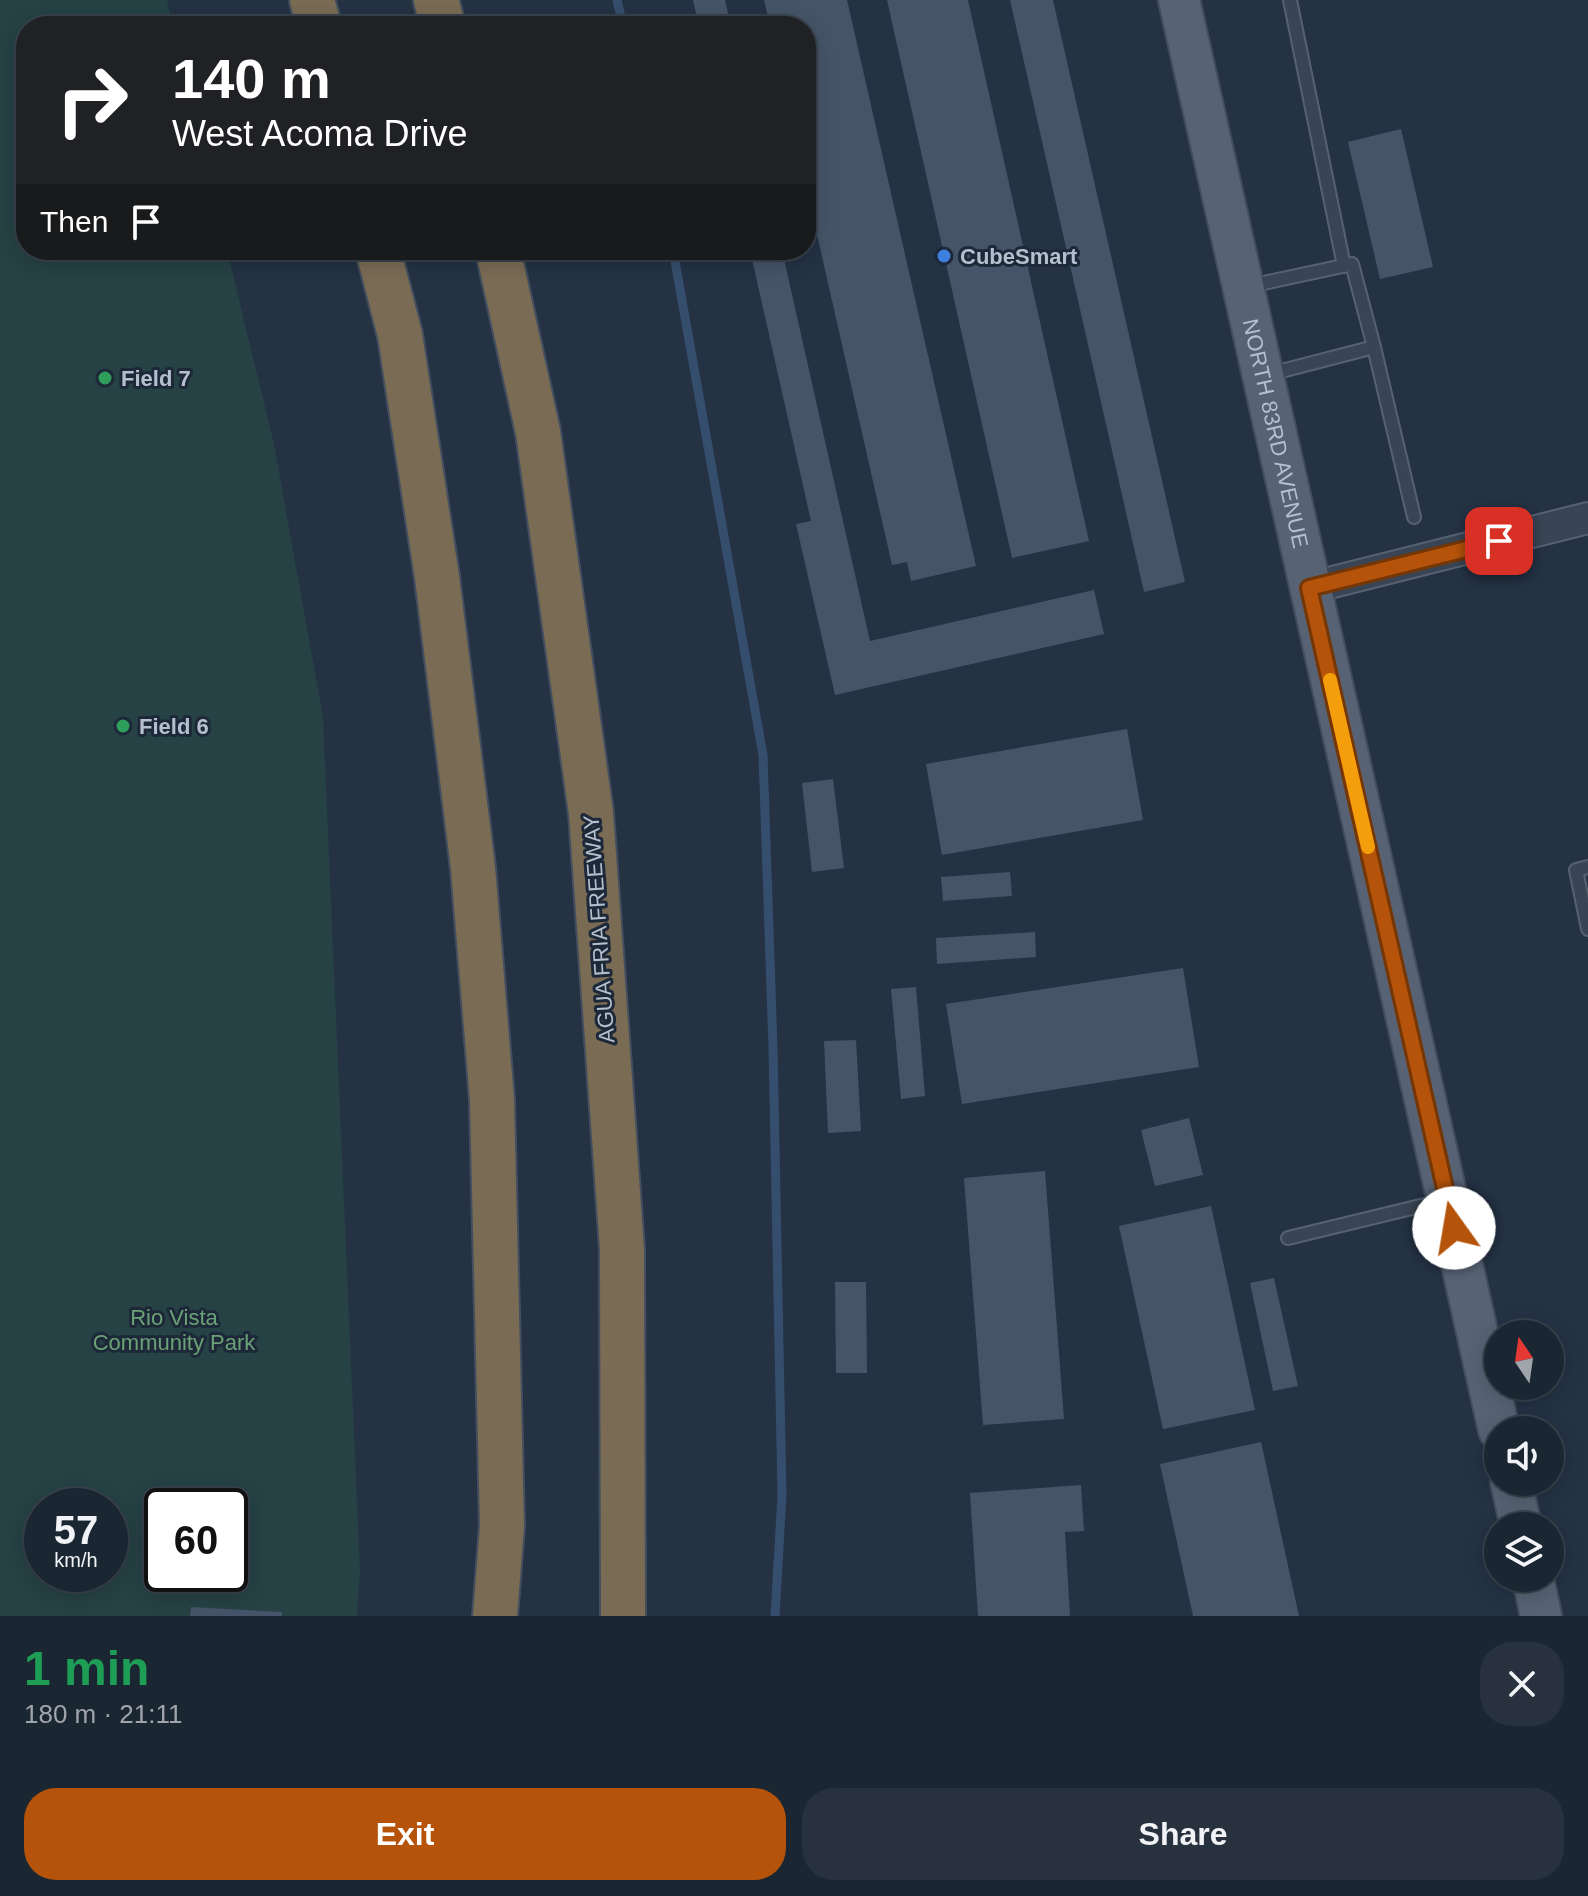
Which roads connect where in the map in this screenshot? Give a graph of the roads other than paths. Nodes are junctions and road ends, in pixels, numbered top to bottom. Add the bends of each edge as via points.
1 (1179, 0) edge
2 (1290, 0) edge
3 (381, 260) edge
4 (500, 260) edge
5 (1344, 266) junction
6 (1243, 287) junction
7 (1374, 347) junction
8 (1263, 375) junction
9 (1414, 517) dead end
10 (1588, 518) edge
11 (1309, 588) junction
12 (1588, 867) edge
13 (1588, 929) edge
14 (1448, 1200) junction
15 (1288, 1238) dead end
16 (1496, 1416) edge
17 (1536, 1592) edge
18 (495, 1616) edge
19 (623, 1616) edge
20 (1541, 1616) edge

1 - 6 main road, NORTH 83RD AVENUE
2 - 5 lane
3 - 18 highway via 400,335 437,577 481,961 493,1132 502,1526
4 - 19 highway, AGUA FRIA FREEWAY via 538,432 591,813 622,1249
5 - 6 lane
5 - 7 lane via 1352,264
6 - 8 main road, NORTH 83RD AVENUE
7 - 8 lane
7 - 9 lane
8 - 11 main road, NORTH 83RD AVENUE
10 - 11 street
11 - 14 main road, NORTH 83RD AVENUE
12 - 13 lane via 1576,870
14 - 15 lane
14 - 16 main road, NORTH 83RD AVENUE
17 - 20 main road

